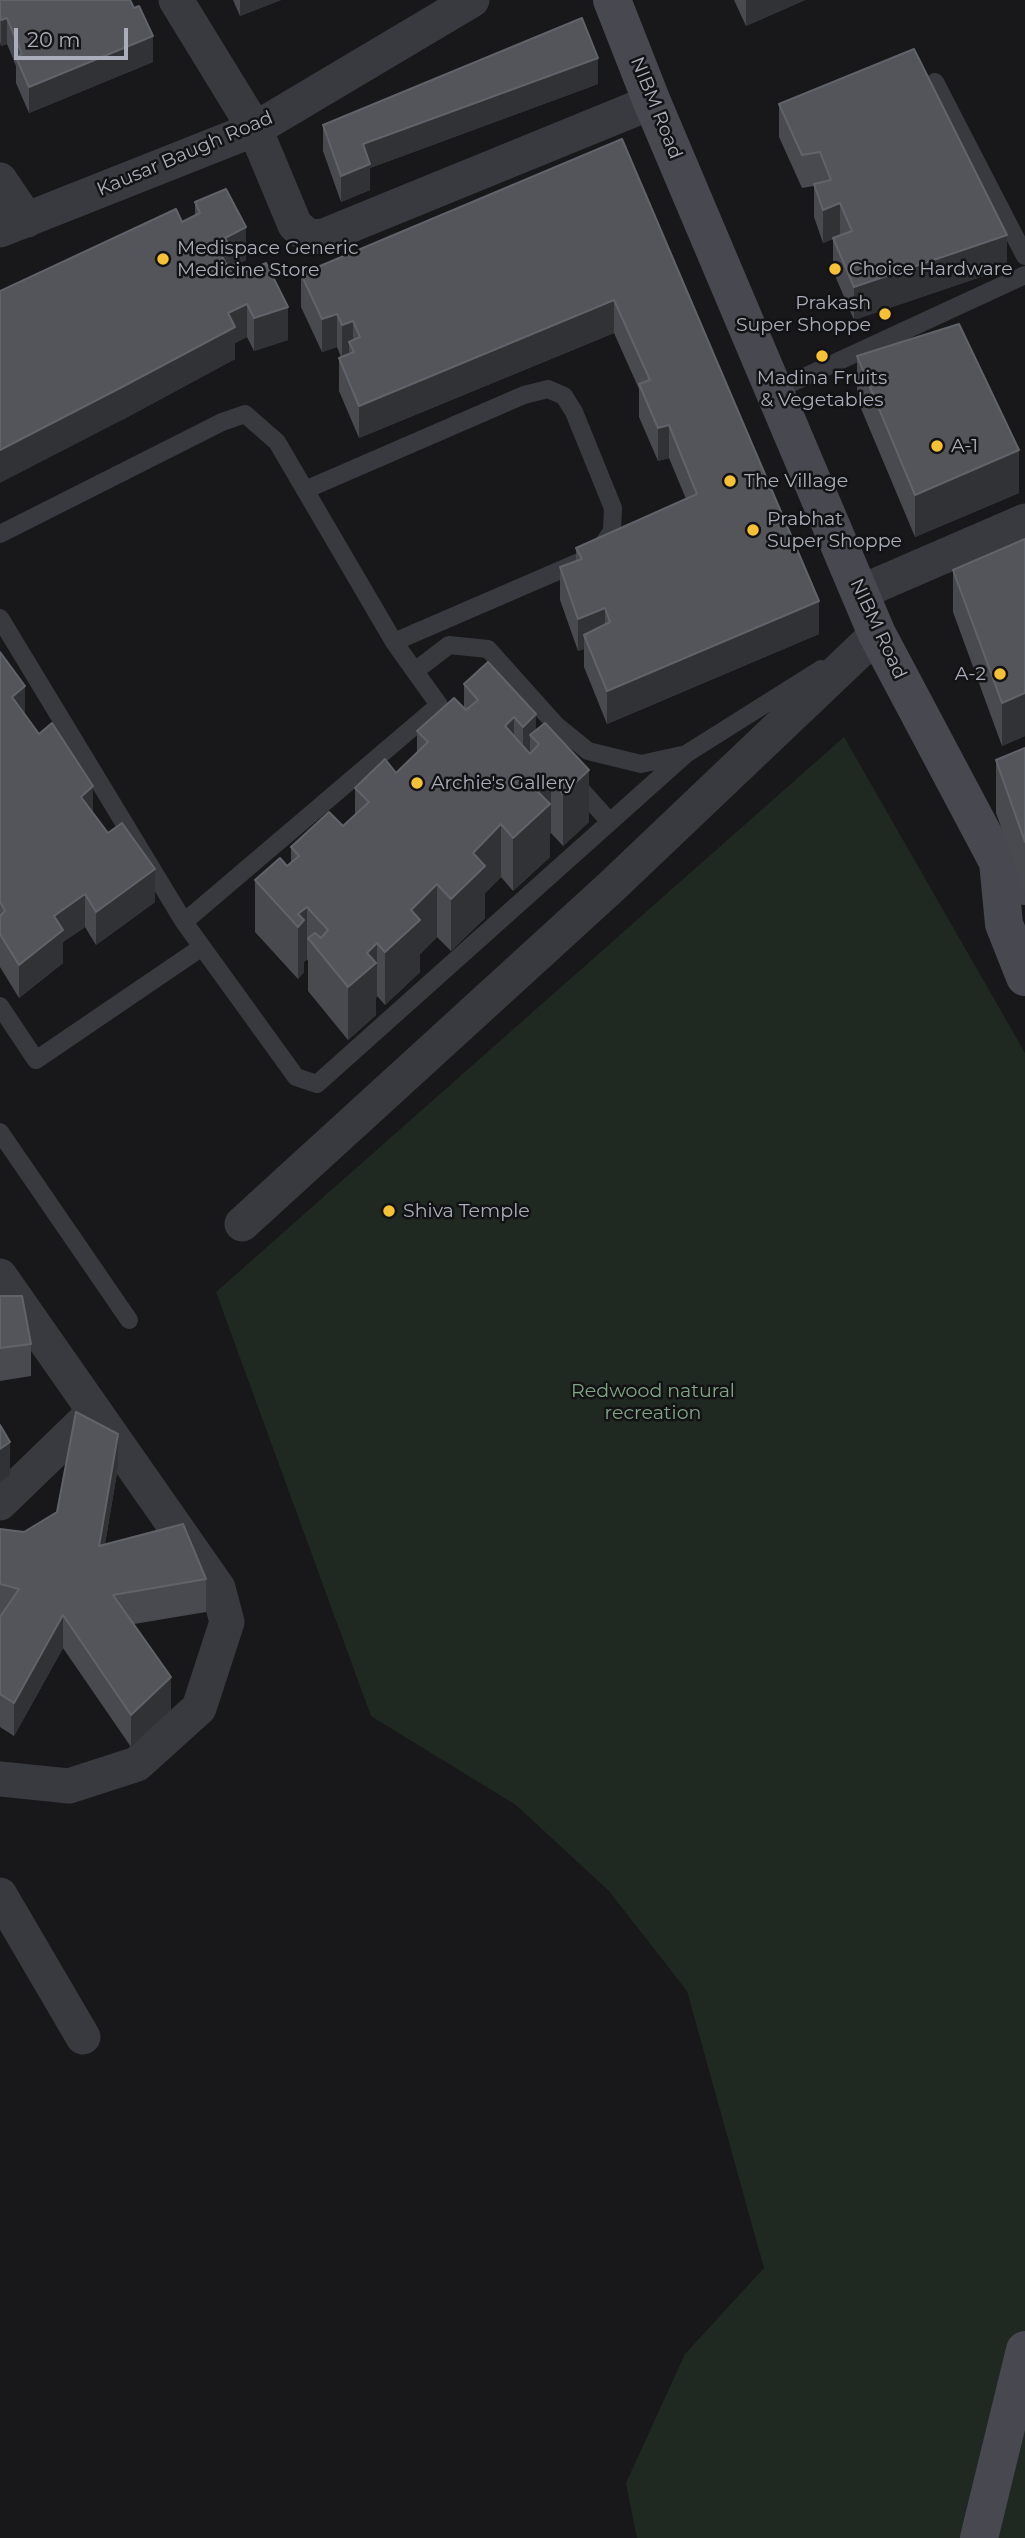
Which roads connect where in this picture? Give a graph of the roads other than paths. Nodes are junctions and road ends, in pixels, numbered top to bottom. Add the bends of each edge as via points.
1 (176, 0) edge
2 (472, 0) edge
3 (612, 0) edge
4 (437, 9) edge
5 (935, 82) dead end
6 (652, 102) junction
7 (255, 129) junction
8 (0, 180) edge
9 (13, 225) edge
10 (1025, 256) edge
11 (1025, 275) edge
12 (774, 391) junction
13 (305, 490) junction
14 (1025, 520) edge
15 (0, 534) edge
16 (861, 592) junction
17 (0, 618) edge
18 (877, 634) junction
19 (394, 642) junction
20 (415, 671) junction
21 (686, 754) junction
22 (565, 773) edge
23 (610, 822) junction
24 (1012, 874) edge
25 (184, 922) junction
26 (202, 947) junction
27 (1025, 977) edge
28 (0, 1006) edge
29 (0, 1132) edge
30 (242, 1224) dead end
31 (0, 1276) edge
32 (129, 1320) dead end
33 (94, 1412) junction
34 (0, 1503) edge
35 (0, 1779) edge
36 (0, 1895) edge
37 (83, 2037) dead end
38 (1025, 2350) edge
39 (979, 2538) edge

1 - 7 street
2 - 4 street, Kausar Baugh Road
3 - 6 main road, NIBM Road
4 - 7 street, Kausar Baugh Road
5 - 10 lane
6 - 7 street via 324,236 309,237 295,225
6 - 12 main road, NIBM Road
7 - 9 street, Kausar Baugh Road
8 - 9 street
11 - 12 lane
12 - 16 main road, NIBM Road
13 - 15 lane via 277,442 245,414
13 - 19 lane
13 - 19 lane via 524,395 548,389 564,396 575,412 614,508 612,531 601,546 586,559
14 - 16 street
16 - 18 main road, NIBM Road
17 - 25 lane
18 - 21 lane
18 - 24 main road, NIBM Road
18 - 30 street via 611,887
19 - 20 lane
20 - 21 lane via 449,645 488,649 556,725 588,751 641,764
20 - 25 lane via 445,704
21 - 23 lane
22 - 23 lane
23 - 26 lane via 317,1084 296,1077
24 - 27 main road, NIBM Road via 1004,924
25 - 26 lane
26 - 28 lane via 36,1060
29 - 32 lane
31 - 33 street
33 - 34 street
33 - 35 street via 218,1588 227,1622 199,1708 137,1764 69,1786
36 - 37 street
38 - 39 main road

